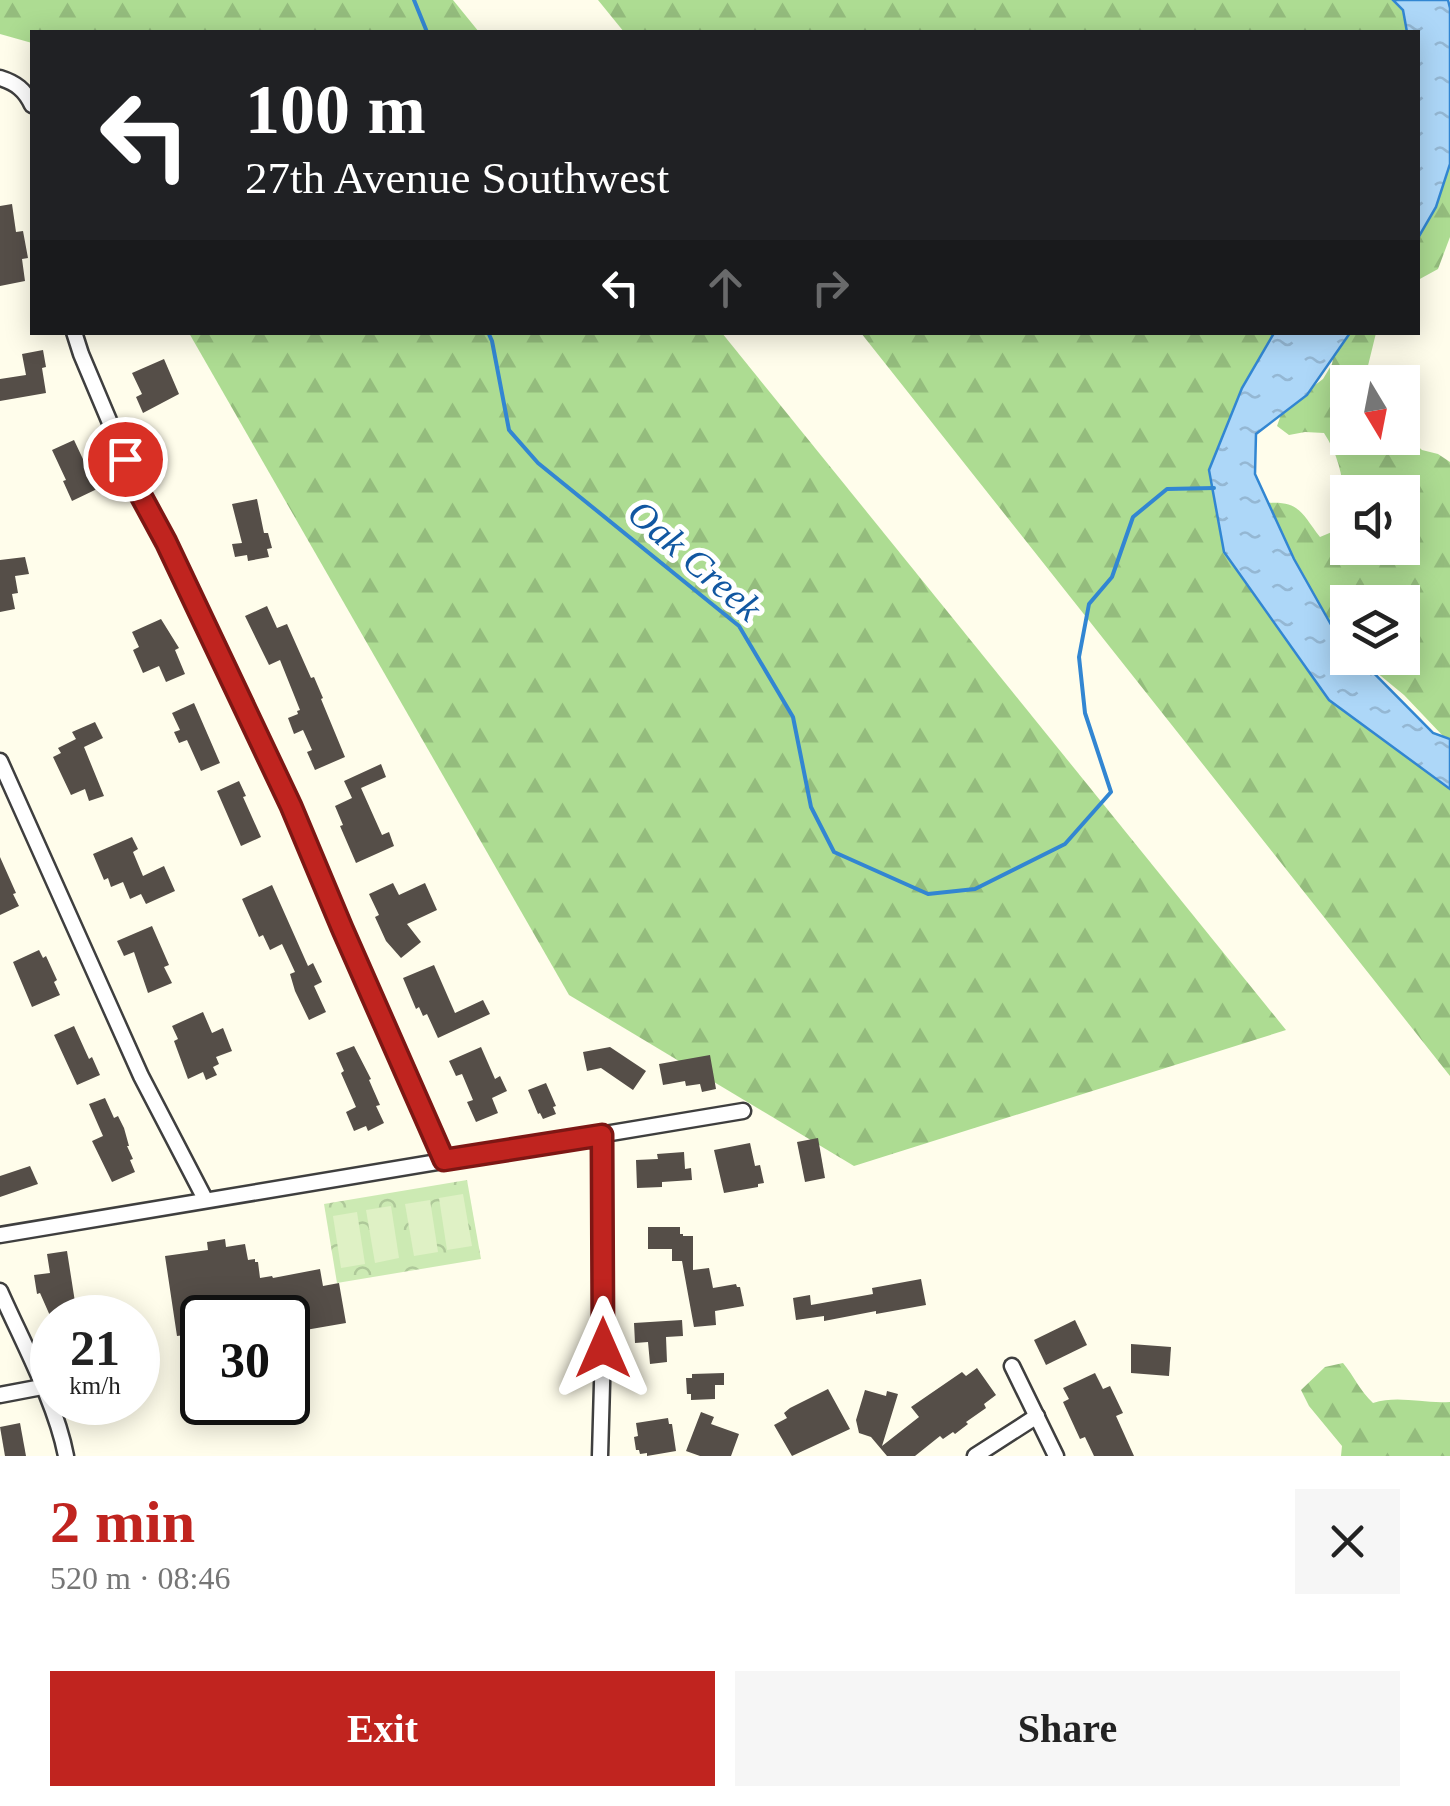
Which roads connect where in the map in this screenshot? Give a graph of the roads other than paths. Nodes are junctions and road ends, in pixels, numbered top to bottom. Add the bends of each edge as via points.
1 (0, 78) edge
2 (29, 99) edge
3 (75, 335) edge
4 (0, 761) edge
5 (743, 1111) dead end
6 (602, 1135) junction
7 (444, 1160) junction
8 (204, 1200) junction
9 (0, 1235) edge
10 (0, 1292) edge
11 (30, 1360) edge
12 (1012, 1366) dead end
13 (30, 1389) edge
14 (0, 1395) edge
15 (1037, 1416) junction
16 (57, 1425) edge
17 (66, 1456) edge
18 (600, 1456) edge
19 (975, 1456) edge
20 (1056, 1456) edge

1 - 2 street
3 - 7 street via 140,494 291,806
4 - 8 street
5 - 6 street
6 - 7 street
6 - 18 street
7 - 8 street
8 - 9 street
10 - 11 street
12 - 15 street
13 - 14 street
15 - 19 street
15 - 20 street
16 - 17 street

